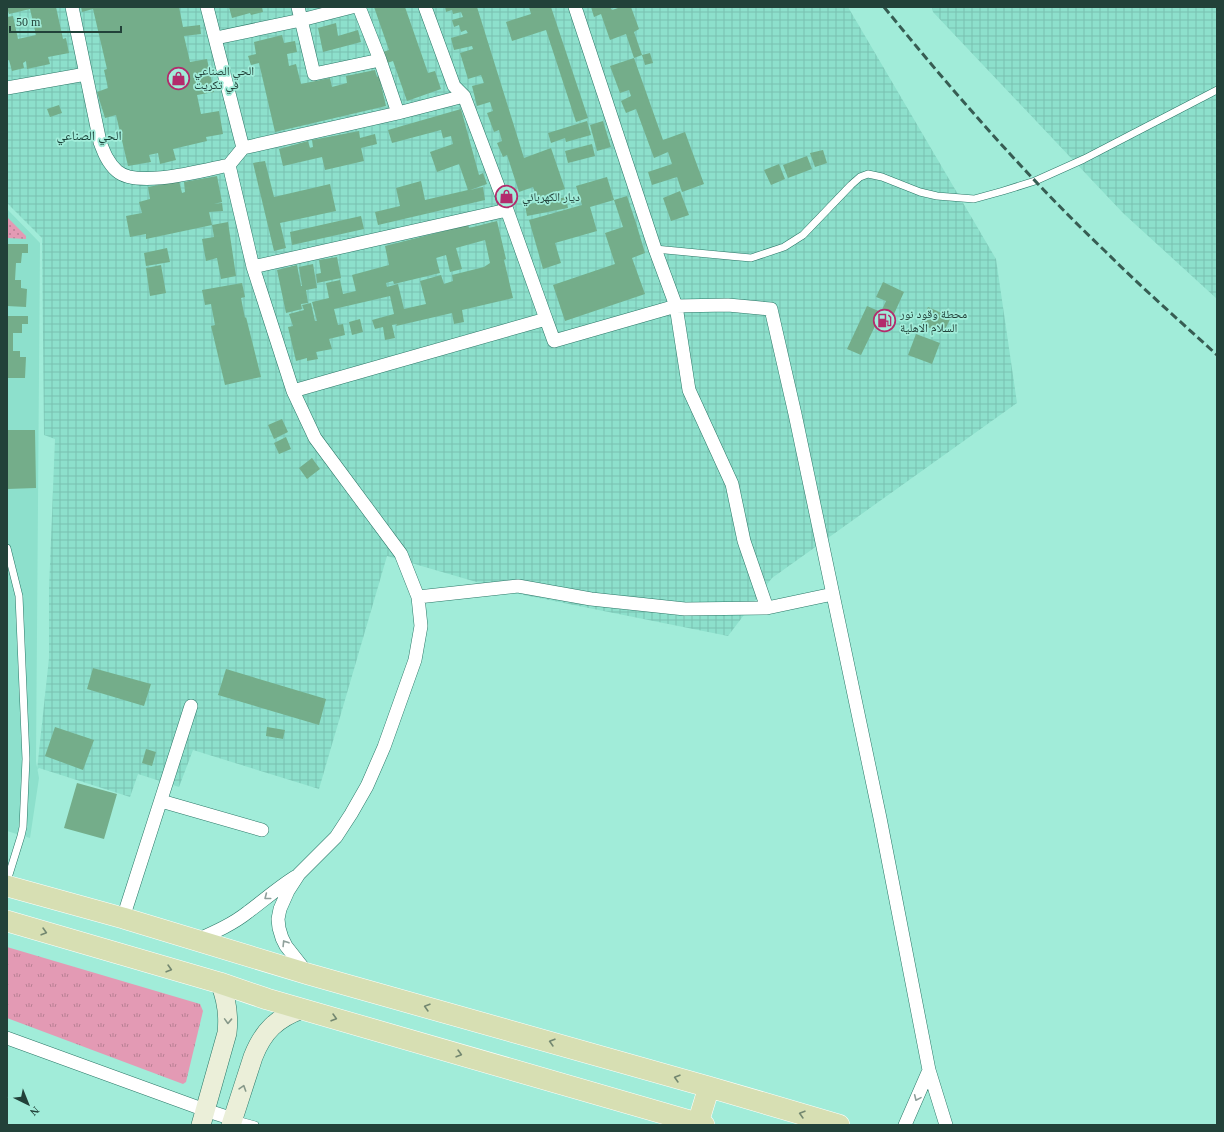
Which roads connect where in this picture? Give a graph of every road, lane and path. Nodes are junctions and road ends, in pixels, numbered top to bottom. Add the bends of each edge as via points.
1 (72, 7) edge
2 (207, 7) edge
3 (298, 7) edge
4 (352, 7) edge
5 (359, 7) edge
6 (425, 7) edge
7 (575, 7) edge
8 (301, 20) junction
9 (216, 38) junction
10 (380, 60) junction
11 (86, 74) junction
12 (7, 88) edge
13 (1217, 90) edge
14 (464, 96) junction
15 (398, 113) junction
16 (243, 148) junction
17 (229, 165) junction
18 (507, 210) junction
19 (655, 249) junction
20 (253, 267) junction
21 (676, 306) junction
22 (546, 319) junction
23 (293, 391) junction
24 (7, 548) edge
25 (833, 594) junction
26 (418, 597) junction
27 (767, 608) junction
28 (191, 706) dead end
29 (161, 801) junction
30 (262, 830) dead end
31 (299, 874) junction
32 (7, 882) edge
33 (7, 886) edge
34 (123, 918) junction
35 (7, 921) edge
36 (197, 940) junction
37 (308, 974) junction
38 (220, 983) junction
39 (302, 1010) junction
40 (7, 1038) edge
41 (929, 1070) junction
42 (708, 1087) junction
43 (204, 1118) edge
44 (232, 1122) edge
45 (701, 1124) edge
46 (255, 1125) edge
47 (839, 1125) edge
48 (905, 1125) edge
49 (946, 1125) edge

1 - 11 street
2 - 9 street
3 - 8 street
4 - 8 street
5 - 10 street
6 - 14 street via 454,86
7 - 19 street
8 - 9 street
8 - 10 street via 314,74
9 - 16 street
10 - 15 street
11 - 12 street
11 - 17 street via 100,142 106,157 117,172 133,179 143,179
13 - 19 lane via 1084,159 1035,181 1003,191 974,198 937,196 868,174 851,185 803,235 784,247 751,258
14 - 15 street
14 - 18 street
15 - 16 street
16 - 17 street
17 - 20 street
18 - 20 street
18 - 22 street
19 - 21 street
20 - 23 street
21 - 22 street via 554,341
21 - 25 street via 728,305 771,309
21 - 27 street via 689,390 732,484 744,541
22 - 23 street
23 - 26 street via 315,438 401,554
24 - 32 lane via 19,596 26,759 23,826
25 - 27 street
25 - 41 street
26 - 27 street via 518,586 591,599 685,609
26 - 31 street via 421,626 415,660 384,747 351,814 336,837
28 - 29 street
29 - 30 street
29 - 34 street
31 -> 36 street via 232,923
37 -> 31 street via 286,946 278,928 280,909
33 - 34 main road
34 - 36 main road
35 -> 38 main road
36 - 37 main road
42 -> 37 main road
38 - 39 main road
38 -> 43 street via 228,1008 227,1033
44 -> 39 street via 253,1057 262,1038 276,1022
39 -> 45 main road
40 - 43 street
41 -> 48 street
41 - 49 street
42 - 45 main road
47 -> 42 main road
43 - 44 street
44 - 46 lane

